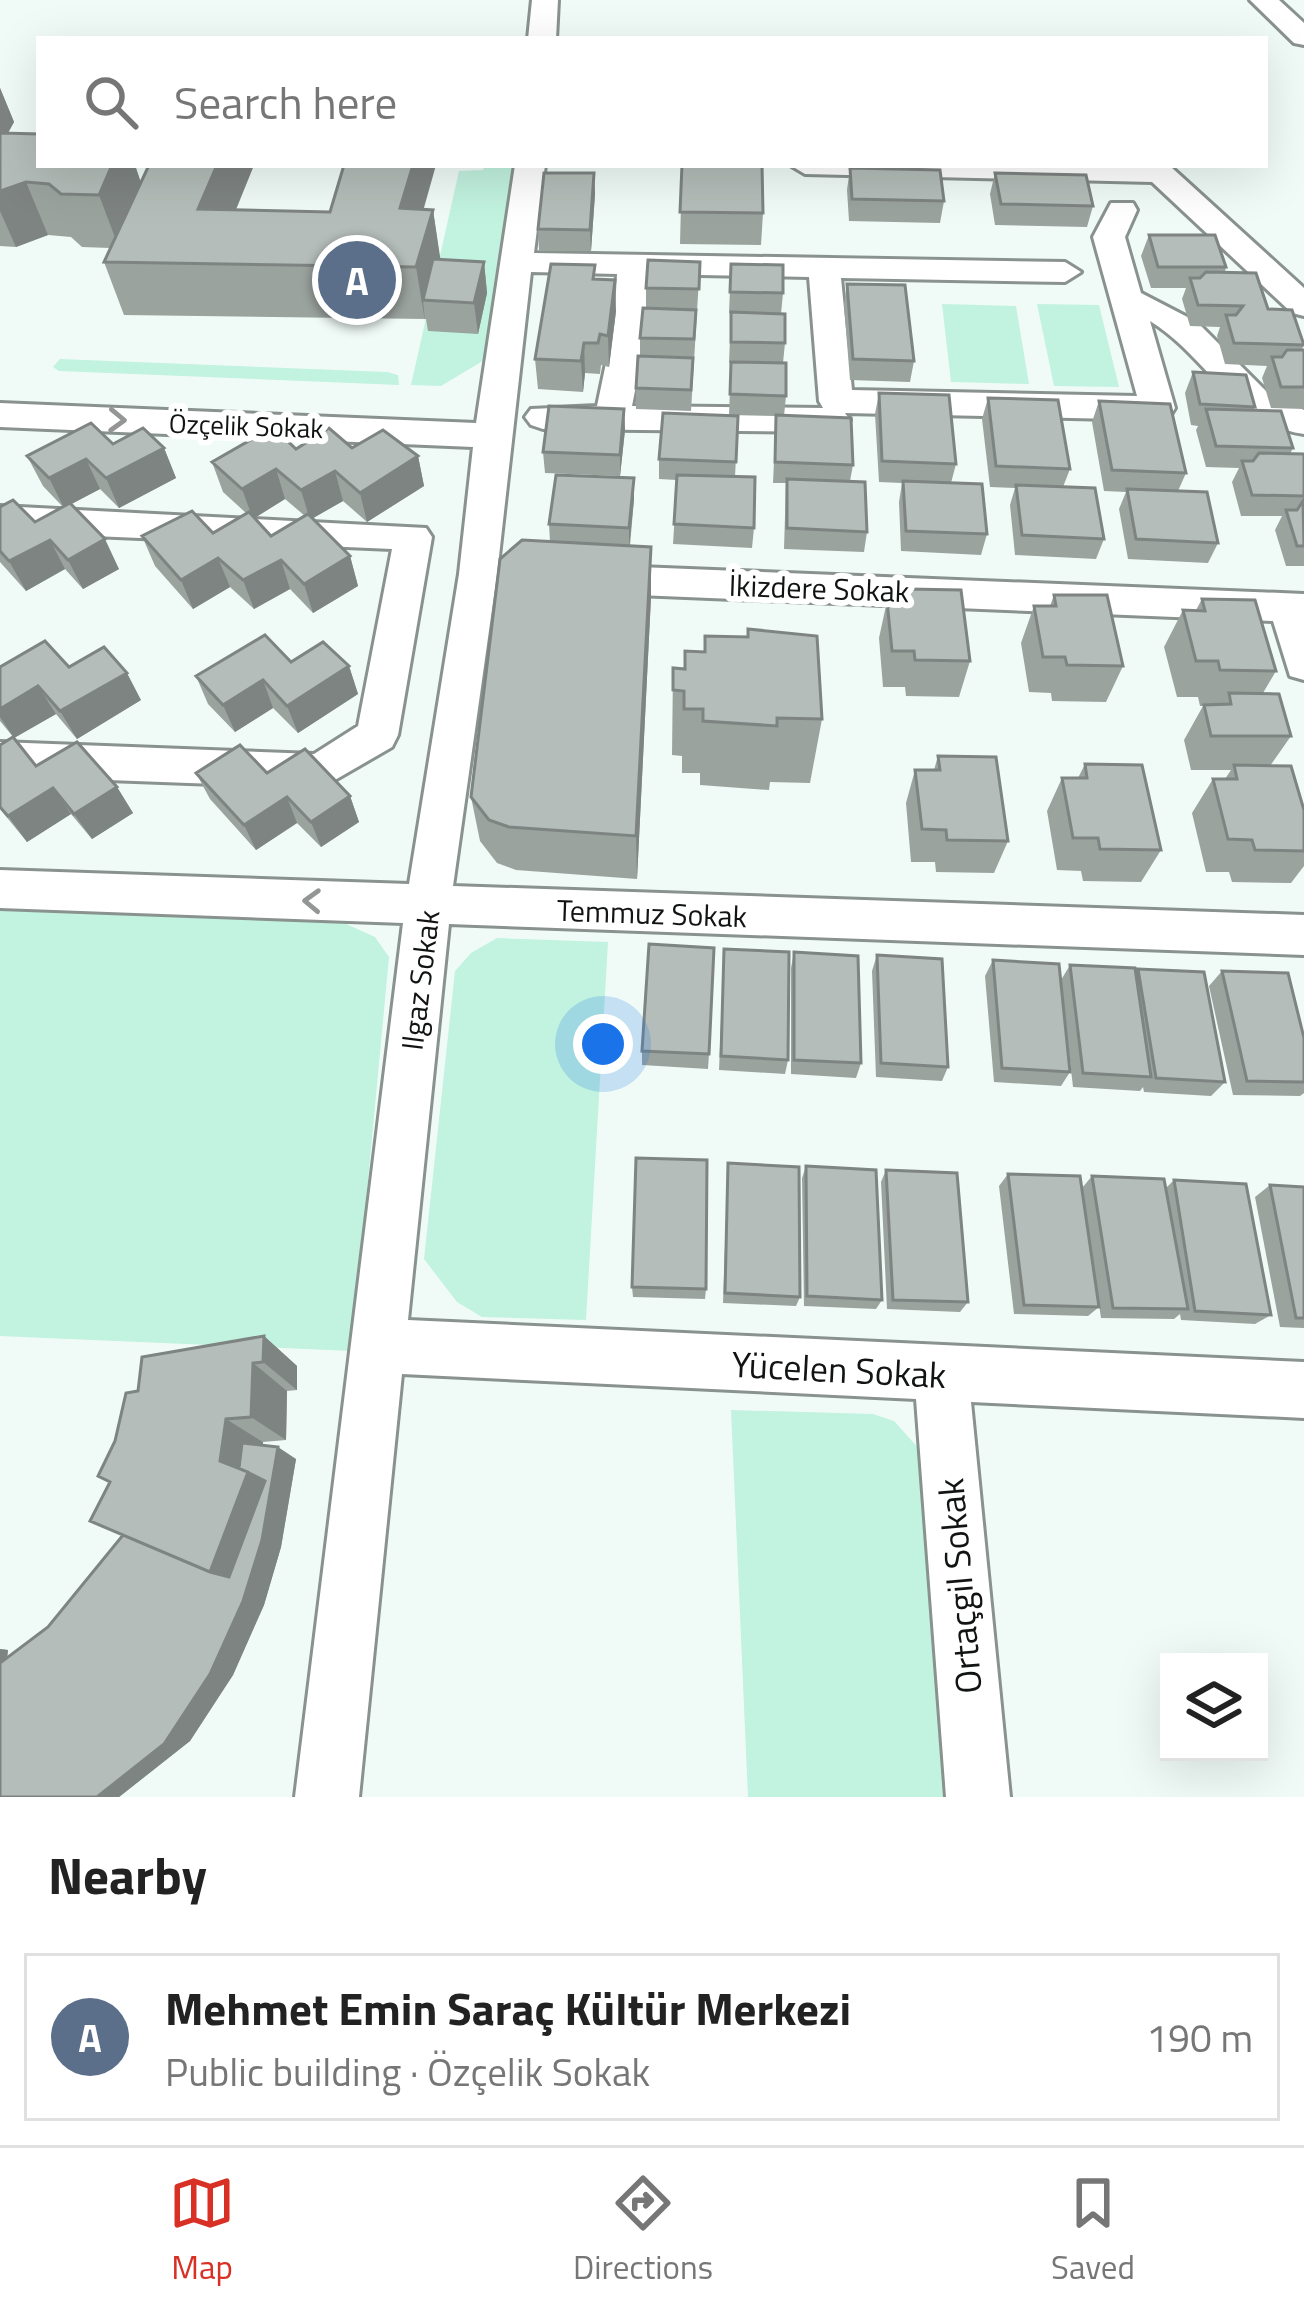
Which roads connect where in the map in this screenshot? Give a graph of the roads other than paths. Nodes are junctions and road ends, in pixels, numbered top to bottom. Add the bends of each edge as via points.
1 (545, 0) edge
2 (1263, 0) edge
3 (542, 36) edge
4 (1304, 37) edge
5 (530, 168) edge
6 (938, 168) edge
7 (1122, 210) dead end
8 (516, 262) junction
9 (632, 264) junction
10 (824, 266) junction
11 (1065, 272) dead end
12 (1127, 299) junction
13 (1304, 306) edge
14 (836, 401) junction
15 (0, 415) edge
16 (543, 417) edge
17 (612, 418) junction
18 (1304, 422) edge
19 (492, 436) junction
20 (0, 519) edge
21 (478, 574) junction
22 (1297, 608) edge
23 (1304, 665) edge
24 (0, 758) edge
25 (0, 889) edge
26 (428, 906) junction
27 (1304, 935) edge
28 (375, 1346) junction
29 (941, 1374) junction
30 (1304, 1390) edge
31 (326, 1797) edge
32 (978, 1797) edge

1 - 3 street
2 - 4 street
5 - 8 street, Ilgaz Sokak
6 - 13 street via 1160,173
7 - 12 street via 1109,237
8 - 9 street
8 - 19 street, Ilgaz Sokak
9 - 10 street
9 - 17 street via 631,325
10 - 11 street
10 - 14 street
12 - 14 street via 1158,408
12 - 18 street via 1197,338 1272,416
14 - 17 street via 831,422
15 -> 19 street, Özçelik Sokak
16 - 17 street
19 - 21 street, Ilgaz Sokak
20 - 24 street via 413,537 377,735 321,771
21 - 22 street, İkizdere Sokak
21 - 26 street, Ilgaz Sokak
22 - 23 street
26 -> 25 street, Temmuz Sokak
26 - 27 street, Temmuz Sokak
26 - 28 street, Ilgaz Sokak
28 - 29 street, Yücelen Sokak
28 - 31 street, Ilgaz Sokak
29 - 30 street, Yücelen Sokak
29 - 32 street, Ortaçgil Sokak

